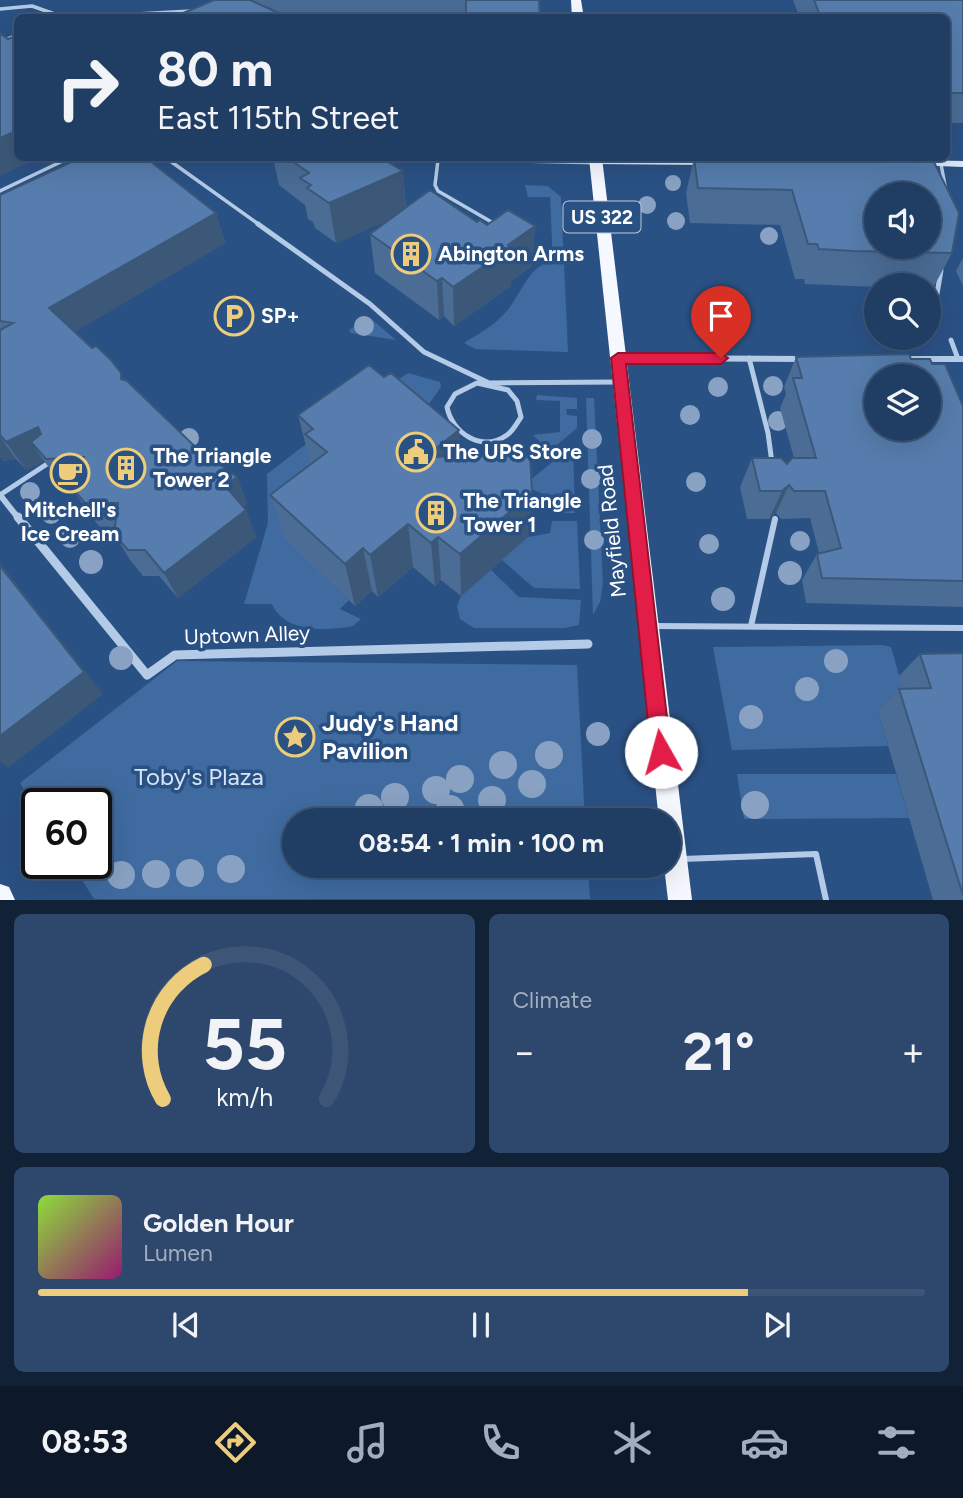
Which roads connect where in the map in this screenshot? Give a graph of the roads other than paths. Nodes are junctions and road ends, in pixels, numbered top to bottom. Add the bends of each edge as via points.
1 (0, 9) edge
2 (57, 14) edge
3 (117, 14) edge
4 (198, 14) edge
5 (63, 161) edge
6 (170, 161) edge
7 (438, 161) edge
8 (595, 161) edge
9 (662, 161) edge
10 (728, 162) edge
11 (899, 163) edge
12 (941, 164) junction
13 (963, 164) edge
14 (0, 191) edge
15 (948, 202) edge
16 (503, 228) edge
17 (943, 257) edge
18 (940, 273) edge
19 (951, 340) dead end
20 (618, 358) junction
21 (749, 359) junction
22 (818, 359) edge
23 (888, 359) edge
24 (960, 359) edge
25 (620, 382) junction
26 (489, 383) junction
27 (54, 460) edge
28 (773, 473) edge
29 (0, 495) edge
30 (775, 519) edge
31 (646, 626) junction
32 (751, 626) junction
33 (963, 628) edge
34 (588, 644) dead end
35 (669, 808) edge
36 (681, 859) edge
37 (677, 878) edge
38 (680, 900) edge
39 (826, 900) edge

1 - 2 lane via 18,3
3 - 4 lane via 191,10
5 - 14 lane
6 - 26 lane via 370,304 424,352
7 - 16 lane via 438,191
8 - 20 main road, Mayfield Road / US 322
9 - 10 street
11 - 12 street
12 - 13 street
12 - 15 lane
17 - 18 lane
19 - 24 lane
20 - 21 street
20 - 25 main road, Mayfield Road / US 322
21 - 22 street
21 - 28 lane
23 - 24 street
25 - 26 lane
25 - 31 main road, Mayfield Road / US 322
26 - 26 lane via 465,386 449,401 448,421 463,436 499,439 517,426 521,417 517,398 501,385
27 - 29 lane
29 - 34 street, Uptown Alley via 147,675 175,654
30 - 32 lane
31 - 32 lane
31 - 35 main road, Mayfield Road / US 322
32 - 33 lane
36 - 39 lane via 816,854
37 - 38 main road, Mayfield Road / US 322

